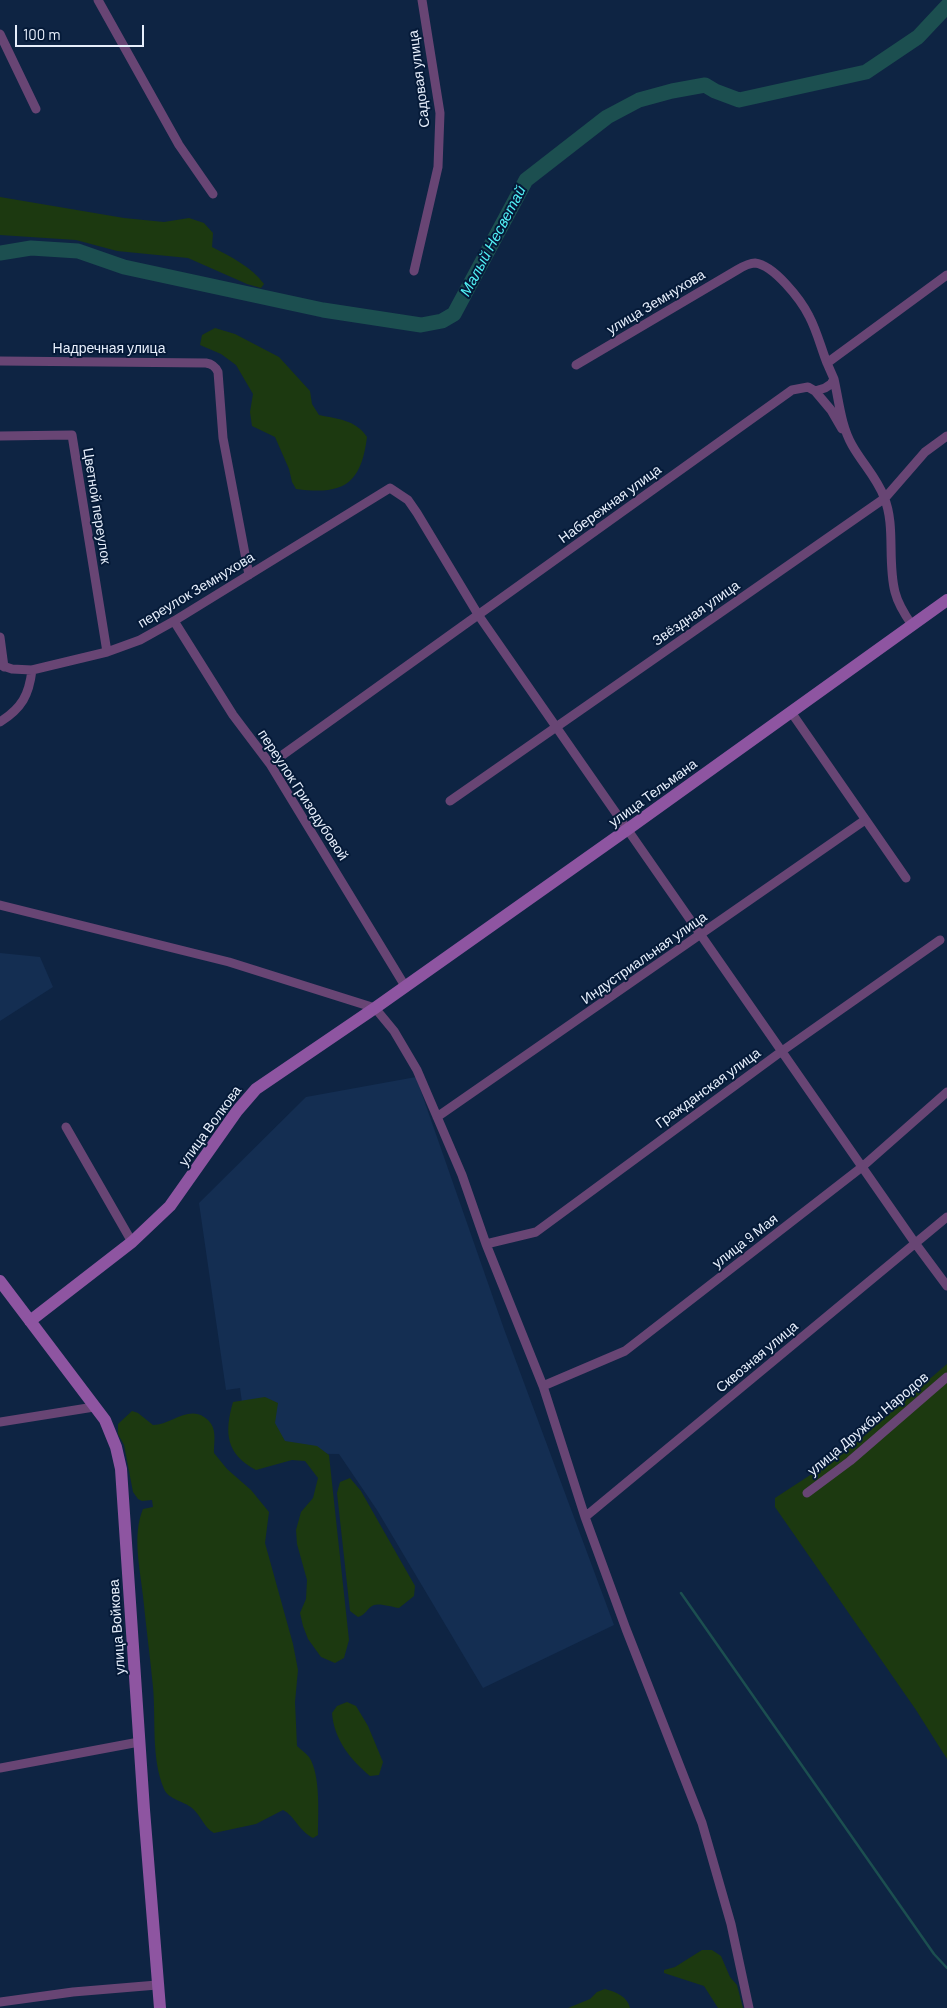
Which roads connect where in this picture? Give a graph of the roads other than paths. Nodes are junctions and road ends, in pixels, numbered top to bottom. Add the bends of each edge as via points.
1 (98, 0) edge
2 (422, 0) edge
3 (0, 34) edge
4 (36, 109) dead end
5 (213, 194) dead end
6 (414, 271) dead end
7 (947, 275) edge
8 (0, 361) edge
9 (827, 363) junction
10 (576, 365) dead end
11 (834, 379) junction
12 (816, 391) junction
13 (0, 436) edge
14 (947, 436) edge
15 (851, 445) junction
16 (885, 498) junction
17 (249, 575) junction
18 (947, 600) edge
19 (479, 616) junction
20 (174, 622) junction
21 (912, 625) junction
22 (0, 637) edge
23 (107, 652) junction
24 (2, 666) edge
25 (32, 670) junction
26 (791, 712) junction
27 (0, 722) edge
28 (556, 727) junction
29 (270, 764) junction
30 (450, 801) dead end
31 (865, 820) junction
32 (628, 829) junction
33 (906, 878) dead end
34 (0, 905) edge
35 (701, 935) junction
36 (940, 940) dead end
37 (405, 986) junction
38 (375, 1008) junction
39 (782, 1051) junction
40 (947, 1092) edge
41 (437, 1117) junction
42 (66, 1127) dead end
43 (862, 1167) junction
44 (947, 1217) edge
45 (132, 1242) junction
46 (915, 1243) junction
47 (486, 1244) junction
48 (0, 1281) edge
49 (947, 1286) edge
50 (30, 1322) junction
51 (947, 1377) edge
52 (543, 1386) junction
53 (94, 1407) junction
54 (0, 1422) edge
55 (807, 1493) dead end
56 (585, 1517) junction
57 (139, 1742) junction
58 (0, 1768) edge
59 (157, 1985) junction
60 (0, 2002) edge
61 (160, 2008) edge
62 (749, 2008) edge

1 - 5 street via 178,145
2 - 6 street, Садовая улица via 440,112 438,167
3 - 4 street
7 - 9 street
8 - 17 street, Надречная улица via 206,363 216,368 223,438
9 - 10 street, улица Земнухова via 810,316 800,301 773,272 756,263 737,270
9 - 11 street
11 - 12 street
11 - 15 street
12 - 15 street
12 - 19 street, Набережная улица via 808,388 792,390
13 - 23 street, Цветной переулок via 72,436
14 - 16 street, Звёздная улица via 925,452
15 - 16 street
16 - 21 street via 895,592
16 - 28 street, Звёздная улица
17 - 19 street, переулок Земнухова via 390,488 408,500
17 - 20 street, переулок Земнухова
18 - 21 street, улица Тельмана
19 - 28 street
19 - 29 street, Набережная улица
20 - 23 street, переулок Земнухова via 140,640
20 - 29 street, переулок Гризодубовой via 233,715
21 - 26 street, улица Тельмана
22 - 24 street
23 - 25 street, переулок Земнухова
24 - 25 street, переулок Земнухова
25 - 27 street via 24,702
26 - 31 street
26 - 32 street, улица Тельмана
28 - 30 street, Звёздная улица
28 - 32 street
29 - 37 street, переулок Гризодубовой
31 - 33 street
31 - 35 street, Индустриальная улица
32 - 35 street
32 - 37 street, улица Тельмана
34 - 38 street via 229,962
35 - 39 street
35 - 41 street, Индустриальная улица
36 - 39 street, Гражданская улица
37 - 38 street, улица Тельмана
38 - 41 street via 394,1031 417,1070
38 - 45 street, улица Волкова via 256,1089 237,1110 170,1206
39 - 43 street
39 - 47 street, Гражданская улица via 536,1232
40 - 43 street, улица 9 Мая
41 - 47 street
42 - 45 street
43 - 46 street
43 - 52 street, улица 9 Мая via 625,1351
44 - 46 street, Сквозная улица
45 - 50 street, улица Волкова
46 - 49 street
46 - 56 street, Сквозная улица
47 - 52 street
48 - 50 street, улица Войкова
50 - 53 street, улица Войкова
51 - 55 street, улица Дружбы Народов via 850,1461
52 - 56 street
53 - 54 street
53 - 57 street, улица Войкова via 108,1426 121,1469
56 - 62 street via 702,1823 728,1915
57 - 58 street
57 - 59 street, улица Войкова
59 - 60 street
59 - 61 street, улица Войкова

